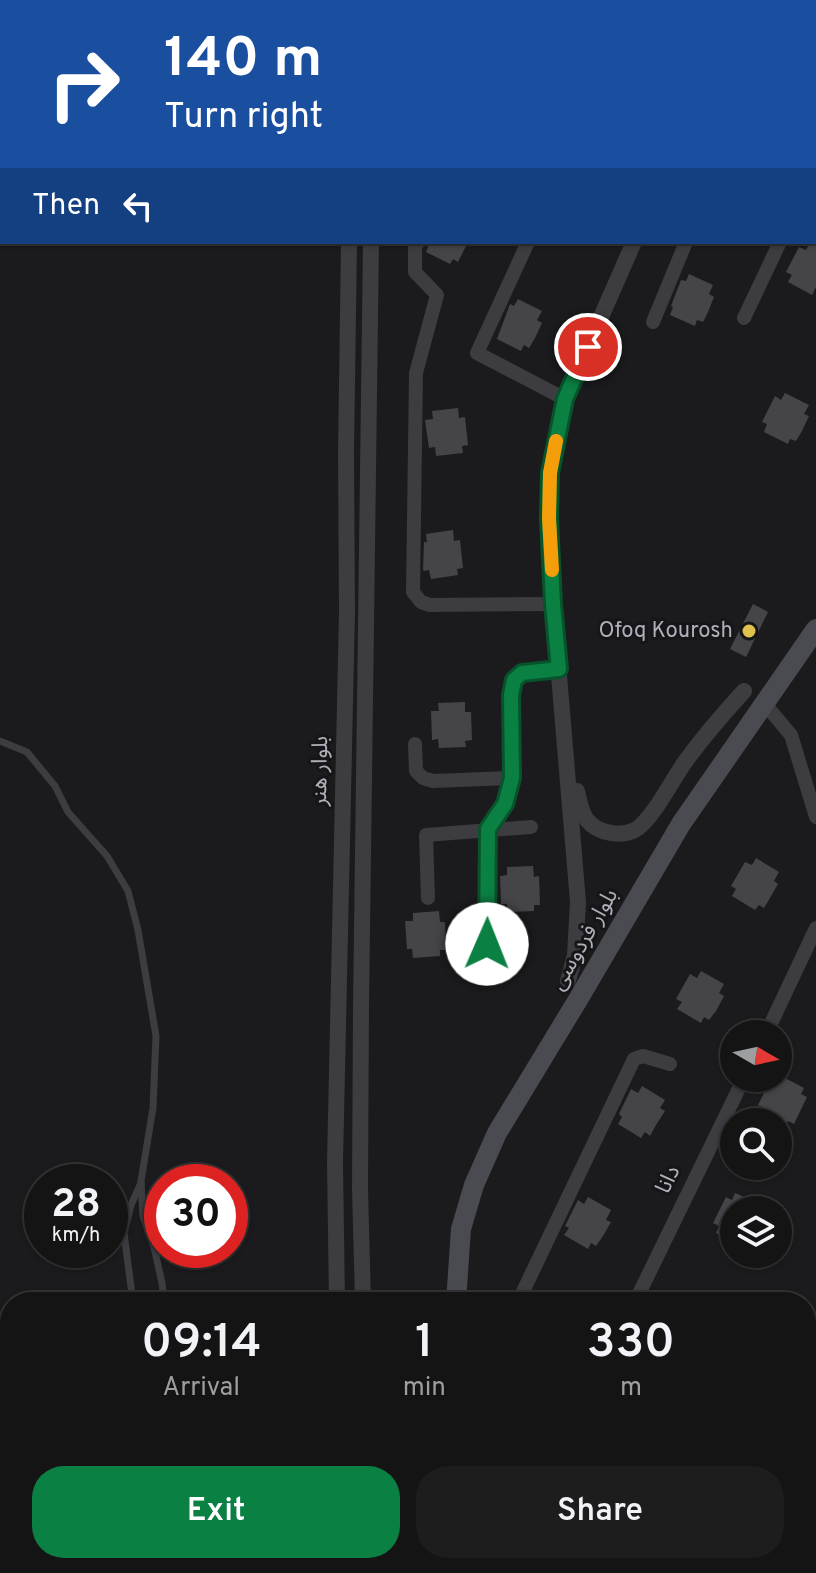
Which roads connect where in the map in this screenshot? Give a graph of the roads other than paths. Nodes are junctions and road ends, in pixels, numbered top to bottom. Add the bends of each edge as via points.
1 (349, 244) edge
2 (371, 244) edge
3 (417, 244) edge
4 (527, 244) edge
5 (633, 244) edge
6 (685, 244) edge
7 (779, 244) edge
8 (744, 318) dead end
9 (653, 322) dead end
10 (565, 399) junction
11 (553, 604) junction
12 (816, 629) edge
13 (559, 669) junction
14 (744, 691) dead end
15 (764, 703) junction
16 (564, 719) junction
17 (0, 741) edge
18 (415, 744) dead end
19 (512, 778) junction
20 (816, 817) edge
21 (531, 827) dead end
22 (488, 829) junction
23 (428, 898) dead end
24 (816, 928) edge
25 (487, 944) dead end
26 (568, 981) dead end
27 (773, 1020) edge
28 (670, 1064) dead end
29 (737, 1092) edge
30 (141, 1181) junction
31 (131, 1292) edge
32 (162, 1292) edge
33 (337, 1292) edge
34 (363, 1292) edge
35 (457, 1292) edge
36 (523, 1292) edge
37 (640, 1292) edge

1 - 33 street, بلوار هنر
2 - 34 street, بلوار هنر via 361,991
3 - 11 street via 415,272 437,295 416,373 413,592 430,605
4 - 10 street via 477,353
5 - 10 street
6 - 9 street
7 - 8 street
10 - 11 street via 550,473
11 - 13 street
12 - 15 main road, بلوار فردوسی
13 - 16 street
13 - 19 street via 522,673 514,680
14 - 16 street via 657,806 637,828 620,834 599,830 587,820
15 - 20 street via 791,735
15 - 35 main road, بلوار فردوسی via 681,824 497,1133 461,1229
16 - 26 street via 578,902
17 - 30 lane via 27,752 128,891 156,1036 153,1108
18 - 19 street via 416,771 423,778
19 - 22 street via 505,804
21 - 22 street
22 - 23 street via 426,835
22 - 25 street
24 - 27 street
28 - 36 street via 643,1056 634,1059
29 - 37 street, دانا
30 - 31 lane via 124,1233
30 - 32 lane via 143,1216

